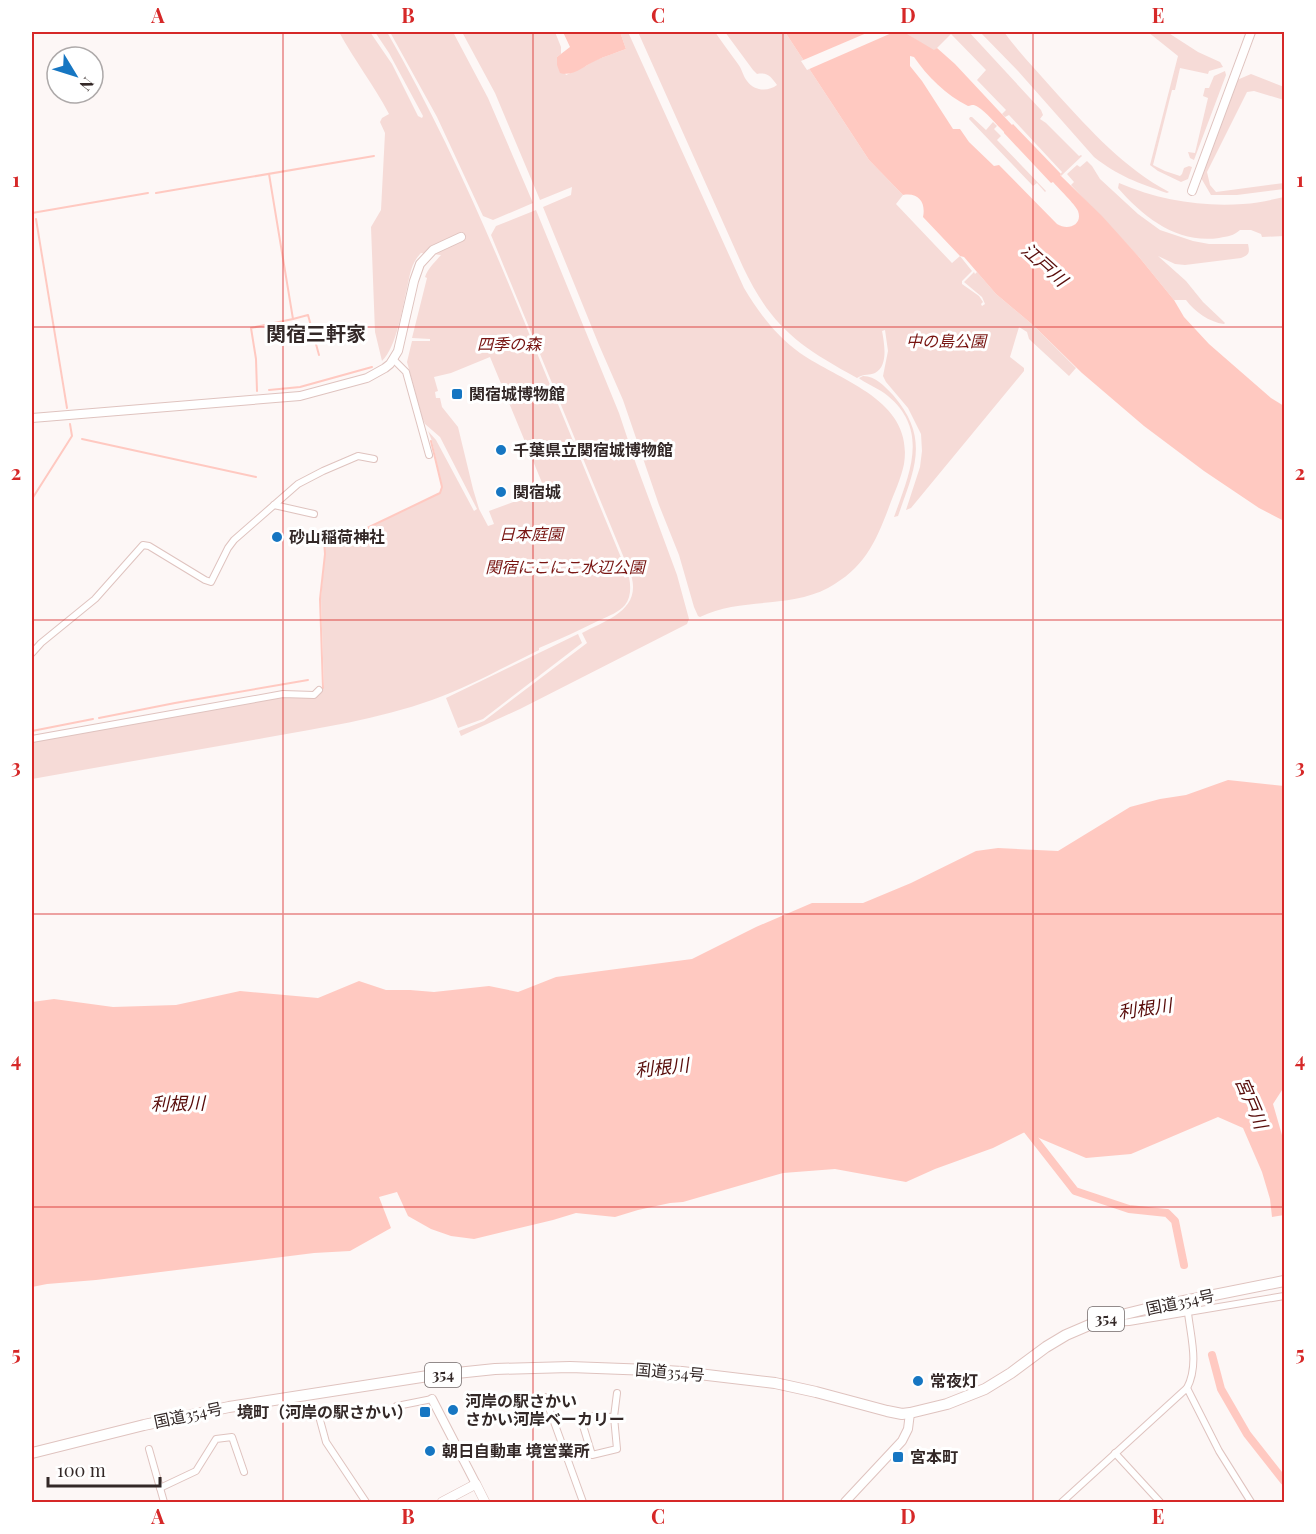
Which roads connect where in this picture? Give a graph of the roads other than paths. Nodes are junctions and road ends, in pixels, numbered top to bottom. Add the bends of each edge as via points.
1 (1251, 32) edge
2 (1192, 191) dead end
3 (461, 237) dead end
4 (393, 359) junction
5 (32, 418) edge
6 (429, 455) dead end
7 (374, 459) dead end
8 (274, 505) junction
9 (314, 514) dead end
10 (32, 653) edge
11 (319, 690) dead end
12 (32, 739) edge
13 (1284, 1281) edge
14 (1284, 1296) edge
15 (1188, 1313) junction
16 (1101, 1320) junction
17 (1186, 1388) junction
18 (617, 1394) dead end
19 (545, 1397) dead end
20 (432, 1399) joint
21 (397, 1406) dead end
22 (910, 1413) junction
23 (614, 1417) junction
24 (320, 1420) dead end
25 (149, 1449) dead end
26 (1115, 1453) junction
27 (32, 1454) edge
28 (244, 1472) dead end
29 (476, 1484) junction
30 (160, 1488) junction
31 (1066, 1501) edge
32 (164, 1503) edge
33 (366, 1503) edge
34 (442, 1503) edge
35 (485, 1503) edge
36 (583, 1503) edge
37 (845, 1503) edge
38 (1160, 1503) edge
39 (1251, 1503) edge

1 - 2 street
3 - 4 street via 433,250 420,264
4 - 5 street via 367,378 300,396
4 - 6 street via 406,372
7 - 8 street via 358,456 323,471 298,484
8 - 9 street
8 - 10 street via 234,540 211,582 143,545 95,599
11 - 12 street via 314,695 283,694
13 - 16 highway, 国道354号 / 354
14 - 15 street
15 - 16 street via 1129,1322
15 - 17 street via 1193,1371
16 - 22 highway, 国道354号 / 354 via 1066,1335 983,1390
17 - 26 street
17 - 39 street
18 - 23 street
19 - 36 street
20 - 21 street
20 - 29 street
22 - 27 highway, 国道354号 / 354 via 887,1411 784,1385 682,1372 570,1367 495,1369 229,1407
22 - 37 street via 905,1437
23 - 23 street via 617,1449 592,1455 580,1416
24 - 33 street via 326,1443
25 - 30 street
26 - 31 street
26 - 38 street
28 - 30 street via 232,1437 216,1439 196,1471
29 - 34 main road
29 - 35 main road
30 - 32 street

